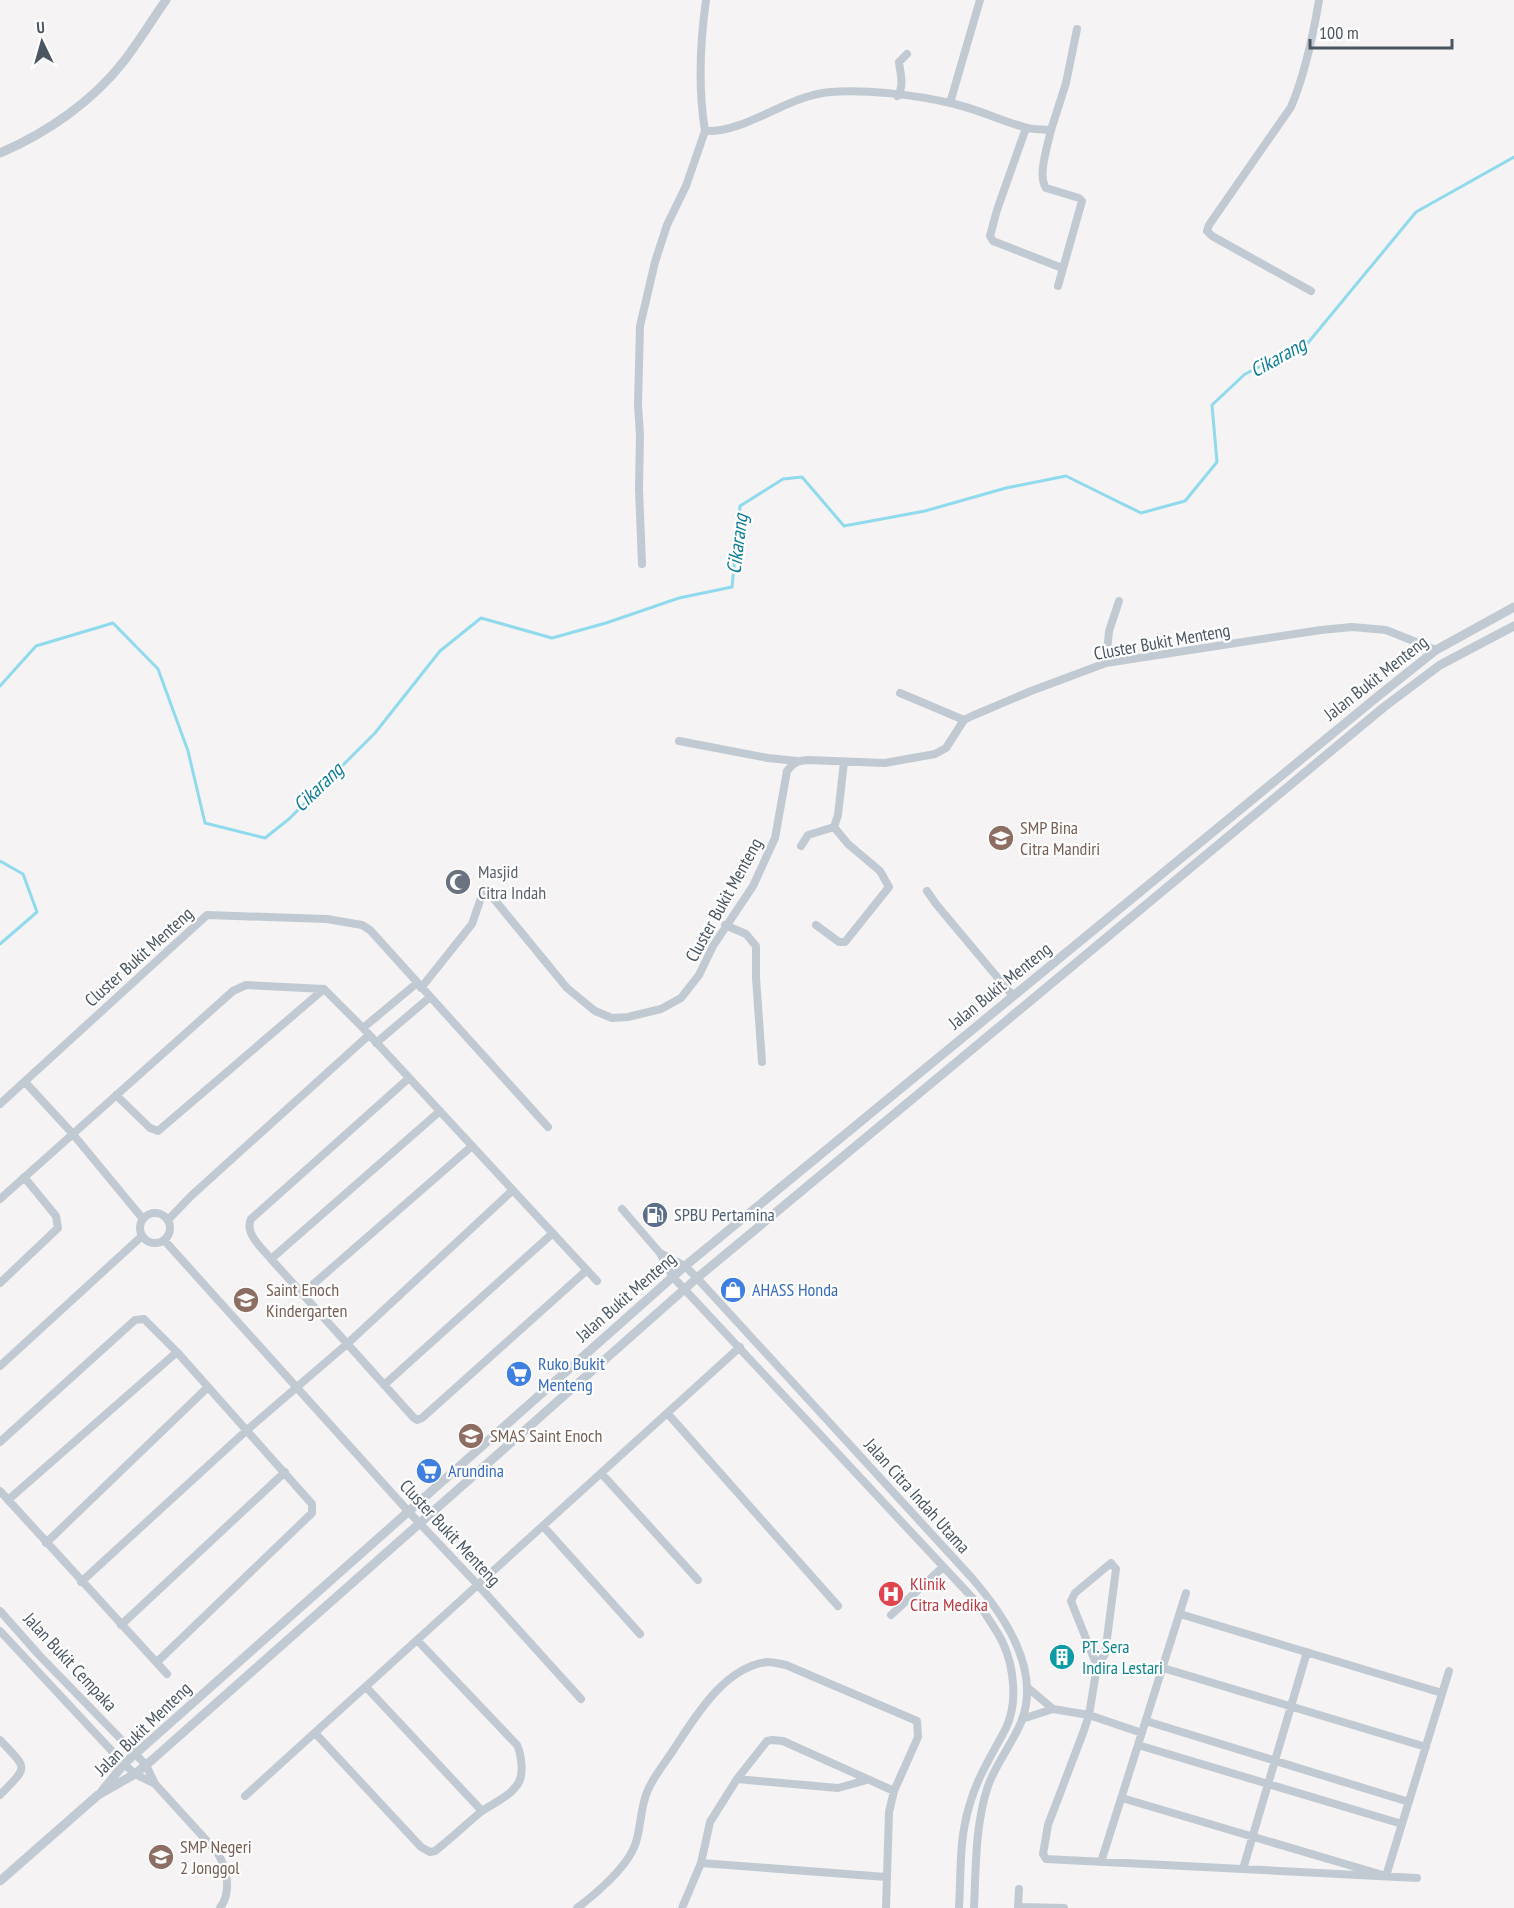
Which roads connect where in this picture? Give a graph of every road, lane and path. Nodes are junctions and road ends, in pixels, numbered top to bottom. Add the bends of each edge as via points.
1 (166, 0) edge
2 (706, 0) edge
3 (980, 0) edge
4 (1319, 0) edge
5 (1077, 29) dead end
6 (907, 54) dead end
7 (897, 96) junction
8 (951, 103) junction
9 (1026, 128) junction
10 (1051, 130) junction
11 (705, 131) junction
12 (0, 153) edge
13 (1062, 268) junction
14 (1058, 286) dead end
15 (1311, 291) dead end
16 (642, 564) dead end
17 (1119, 601) dead end
18 (1514, 607) edge
19 (1514, 626) edge
20 (1436, 650) junction
21 (1106, 663) junction
22 (900, 693) dead end
23 (964, 720) junction
24 (679, 741) dead end
25 (798, 761) junction
26 (844, 762) junction
27 (834, 827) junction
28 (801, 846) dead end
29 (927, 891) dead end
30 (816, 925) dead end
31 (725, 926) junction
32 (419, 986) junction
33 (324, 989) junction
34 (1013, 996) junction
35 (430, 997) junction
36 (366, 1032) junction
37 (376, 1042) junction
38 (762, 1062) dead end
39 (409, 1078) junction
40 (24, 1082) junction
41 (117, 1095) junction
42 (0, 1104) edge
43 (440, 1111) junction
44 (548, 1127) dead end
45 (72, 1133) junction
46 (472, 1146) junction
47 (24, 1177) junction
48 (513, 1190) junction
49 (0, 1199) edge
50 (622, 1209) dead end
51 (143, 1219) junction
52 (168, 1220) junction
53 (553, 1233) junction
54 (142, 1236) junction
55 (164, 1240) junction
56 (660, 1253) junction
57 (271, 1259) junction
58 (685, 1266) junction
59 (587, 1270) junction
60 (673, 1277) junction
61 (697, 1278) junction
62 (597, 1281) dead end
63 (0, 1283) edge
64 (684, 1289) junction
65 (302, 1294) junction
66 (347, 1344) junction
67 (740, 1347) junction
68 (177, 1352) junction
69 (0, 1366) edge
70 (384, 1385) junction
71 (208, 1387) junction
72 (297, 1388) junction
73 (668, 1414) junction
74 (247, 1430) junction
75 (0, 1442) edge
76 (285, 1472) junction
77 (601, 1473) junction
78 (0, 1491) edge
79 (8, 1500) junction
80 (408, 1511) junction
81 (419, 1522) junction
82 (543, 1526) junction
83 (46, 1543) junction
84 (943, 1567) junction
85 (698, 1580) dead end
86 (81, 1582) junction
87 (478, 1585) junction
88 (1186, 1593) dead end
89 (838, 1606) dead end
90 (0, 1611) edge
91 (1180, 1614) junction
92 (891, 1616) dead end
93 (121, 1625) junction
94 (0, 1631) edge
95 (640, 1634) dead end
96 (418, 1641) junction
97 (1307, 1652) junction
98 (39, 1655) junction
99 (157, 1662) junction
100 (30, 1664) junction
101 (1097, 1666) junction
102 (1163, 1668) junction
103 (1449, 1671) dead end
104 (167, 1674) dead end
105 (1027, 1687) junction
106 (366, 1688) junction
107 (1442, 1693) junction
108 (581, 1699) dead end
109 (1291, 1706) junction
110 (1053, 1709) junction
111 (1089, 1715) junction
112 (1022, 1719) junction
113 (1146, 1721) junction
114 (315, 1732) junction
115 (1142, 1733) junction
116 (0, 1740) edge
117 (1138, 1745) junction
118 (1426, 1747) junction
119 (135, 1755) junction
120 (1275, 1761) junction
121 (124, 1764) junction
122 (146, 1765) junction
123 (135, 1774) junction
124 (737, 1779) junction
125 (867, 1780) junction
126 (155, 1784) junction
127 (1268, 1784) junction
128 (894, 1791) junction
129 (0, 1795) edge
130 (98, 1795) junction
131 (245, 1796) dead end
132 (1122, 1798) junction
133 (1409, 1802) junction
134 (482, 1811) junction
135 (1402, 1824) junction
136 (1253, 1837) junction
137 (1101, 1862) junction
138 (701, 1863) junction
139 (1243, 1869) junction
140 (1386, 1876) junction
141 (886, 1878) junction
142 (1417, 1878) dead end
143 (0, 1881) edge
144 (1019, 1889) dead end
145 (1019, 1907) edge
146 (220, 1908) edge
147 (577, 1908) edge
148 (682, 1908) edge
149 (886, 1908) edge
150 (959, 1908) edge
151 (974, 1908) edge
152 (1064, 1908) edge

1 - 12 street via 123,63 95,91 58,123
2 - 11 street via 700,73
3 - 8 street
4 - 15 street via 1291,107 1207,231
5 - 10 street
6 - 7 street via 899,62 901,92
7 - 8 street
7 - 11 street via 861,92 812,95 729,130
8 - 9 street
9 - 10 street
9 - 13 street via 990,236 993,241
10 - 13 street via 1043,184 1082,201
11 - 16 street via 667,225 640,326
13 - 14 street
17 - 21 street via 1108,632
18 - 20 street, Jalan Bukit Menteng
19 - 61 street, Jalan Bukit Menteng via 1440,664 1384,707
20 - 21 street, Cluster Bukit Menteng via 1394,632 1352,627
20 - 34 street, Jalan Bukit Menteng
21 - 23 street, Cluster Bukit Menteng
22 - 23 street
23 - 26 street via 940,752 885,763
24 - 25 street
25 - 26 street
25 - 31 street, Cluster Bukit Menteng via 787,771 775,838 753,886
26 - 27 street
27 - 28 street via 808,835
27 - 30 street via 880,871 889,887 845,942 839,942
29 - 34 street
31 - 32 street, Cluster Bukit Menteng via 699,975 681,998 661,1009 612,1018 595,1011 567,988 492,895 485,894 472,924
31 - 38 street via 746,934 756,946
32 - 35 street
32 - 36 street
32 - 40 street, Cluster Bukit Menteng via 362,925 327,919 210,914
33 - 36 street
33 - 41 street via 240,987
33 - 41 street via 162,1129 153,1130
34 - 58 street, Jalan Bukit Menteng
35 - 37 street
35 - 44 street
36 - 37 street
36 - 52 street
37 - 39 street
39 - 43 street
39 - 57 street via 250,1219 249,1232
40 - 42 street, Cluster Bukit Menteng
40 - 45 street
41 - 45 street
43 - 46 street
43 - 57 street
45 - 47 street
45 - 51 street
46 - 48 street
46 - 65 street
47 - 49 street
47 - 63 street via 56,1215 58,1228
48 - 53 street
48 - 66 street
50 - 56 street
51 - 52 street via 153,1213
51 - 54 street
52 - 55 street via 170,1231
53 - 59 street
53 - 70 street
54 - 55 street via 152,1243
54 - 69 street
55 - 72 street, Cluster Bukit Menteng
56 - 58 street, Jalan Citra Indah Utama
56 - 60 street
57 - 65 street
58 - 60 street, Jalan Bukit Menteng
58 - 61 street, Jalan Citra Indah Utama
59 - 62 street
59 - 70 street via 422,1418 414,1418
60 - 64 street
60 - 80 street, Jalan Bukit Menteng
61 - 64 street, Jalan Bukit Menteng
61 - 105 street, Jalan Citra Indah Utama via 991,1600 1017,1644
64 - 67 street
64 - 81 street, Jalan Bukit Menteng
65 - 66 street
66 - 70 street
66 - 72 street
67 - 73 street
67 - 84 street
68 - 71 street
68 - 75 street via 144,1319 135,1320
68 - 79 street
71 - 74 street
71 - 83 street
72 - 74 street
72 - 80 street, Cluster Bukit Menteng
73 - 77 street
73 - 89 street
74 - 76 street
74 - 86 street
76 - 93 street
76 - 99 street via 312,1504 312,1513
77 - 82 street
77 - 85 street
78 - 79 street
79 - 83 street
80 - 81 street, Cluster Bukit Menteng
80 - 119 street, Jalan Bukit Menteng
81 - 87 street, Cluster Bukit Menteng
81 - 122 street, Jalan Bukit Menteng
82 - 87 street
82 - 95 street
83 - 86 street
84 - 92 street
84 - 150 street via 981,1608 1002,1642 1013,1686 1007,1726 981,1771 968,1808
86 - 93 street
87 - 96 street
87 - 108 street, Cluster Bukit Menteng
88 - 91 street
90 - 98 street, Jalan Bukit Cempaka
91 - 97 street
91 - 102 street
93 - 99 street
94 - 100 street
96 - 106 street
96 - 134 street via 517,1745 519,1781 512,1791
97 - 107 street
97 - 109 street
98 - 100 street
98 - 119 street, Jalan Bukit Cempaka
99 - 104 street
100 - 121 street
101 - 101 street via 1071,1601 1075,1593 1111,1563 1116,1569 1105,1654
101 - 111 street
102 - 109 street
102 - 113 street
103 - 107 street
105 - 110 street
105 - 112 street, Jalan Citra Indah Utama
106 - 114 street
106 - 134 street
107 - 118 street
109 - 118 street
109 - 120 street
110 - 111 street
110 - 112 street
111 - 115 street
111 - 137 street via 1048,1825 1043,1854 1046,1859
112 - 151 street, Jalan Citra Indah Utama via 989,1784 978,1827
113 - 115 street
113 - 120 street
114 - 131 street
114 - 134 street via 430,1852
115 - 117 street
116 - 129 street via 22,1769
117 - 127 street
117 - 132 street
118 - 133 street
119 - 121 street, Jalan Bukit Menteng
119 - 122 street, Jalan Bukit Cempaka
120 - 127 street
120 - 133 street
121 - 123 street
121 - 130 street, Jalan Bukit Menteng
122 - 123 street, Jalan Bukit Menteng
122 - 126 street, Jalan Bukit Cempaka
123 - 126 street
123 - 130 street, Jalan Bukit Menteng
124 - 125 street via 838,1788
124 - 125 street via 762,1745 772,1740 783,1741
124 - 138 street via 710,1822
125 - 128 street
126 - 146 street, Jalan Bukit Cempaka via 223,1862 227,1887
127 - 135 street
127 - 136 street
128 - 141 street
128 - 147 street via 918,1737 917,1721 786,1665 769,1662 748,1667 726,1682 696,1715 647,1790 636,1845 592,1897
130 - 143 street
132 - 136 street
132 - 137 street
133 - 135 street
135 - 140 street
136 - 139 street
136 - 140 street
137 - 139 street
138 - 141 street
138 - 148 street
139 - 140 street
140 - 142 street
141 - 149 street
144 - 145 street
145 - 152 street

